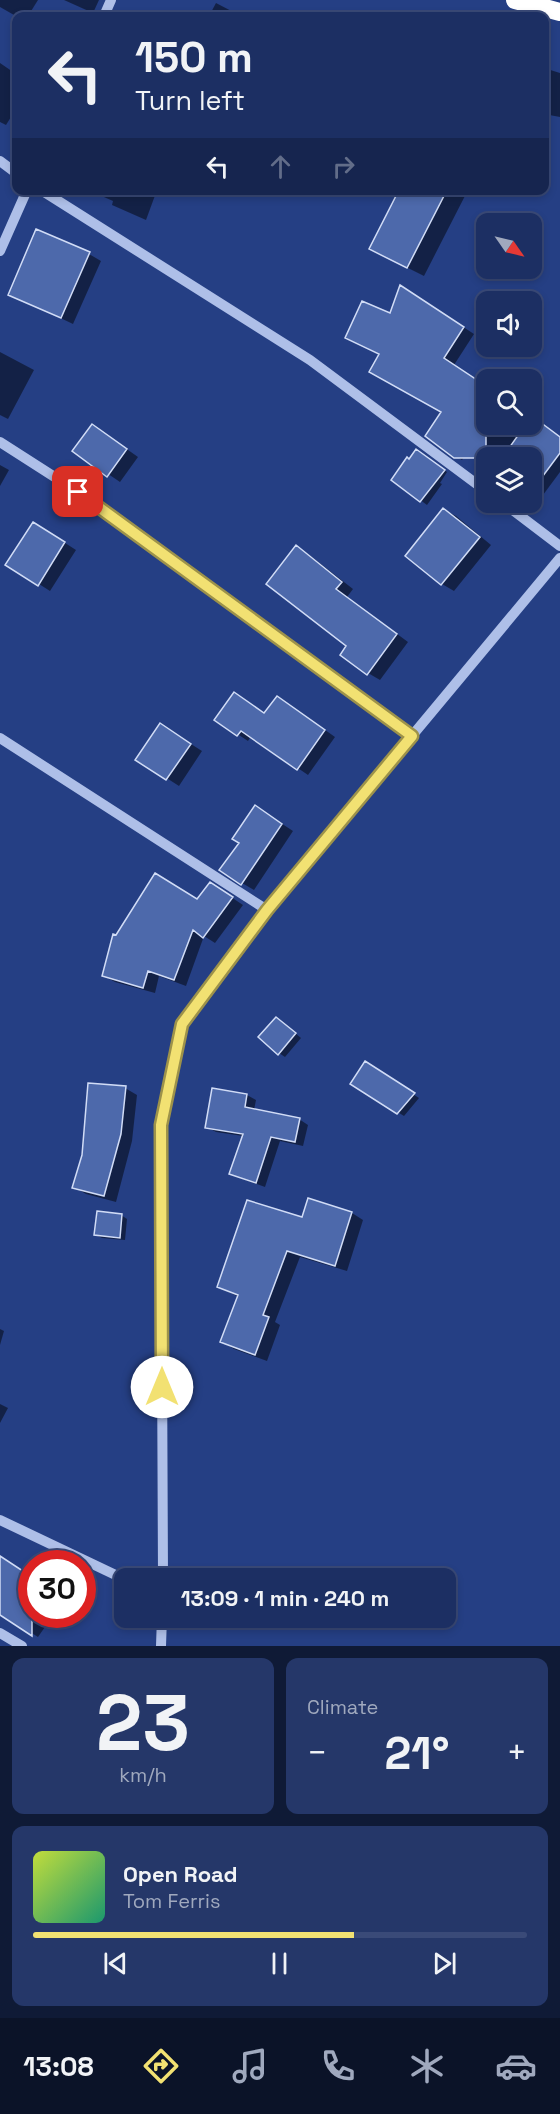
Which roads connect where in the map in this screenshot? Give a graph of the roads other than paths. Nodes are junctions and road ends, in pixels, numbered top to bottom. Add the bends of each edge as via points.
1 (515, 0) edge
2 (560, 12) edge
3 (25, 195) edge
4 (49, 195) edge
5 (0, 251) edge
6 (0, 442) edge
7 (476, 484) edge
8 (516, 513) edge
9 (560, 546) edge
10 (560, 558) edge
11 (412, 736) junction
12 (0, 738) edge
13 (267, 910) junction
14 (0, 1520) edge
15 (163, 1568) edge
16 (114, 1575) edge
17 (162, 1628) edge
18 (0, 1633) edge
19 (22, 1646) edge
20 (161, 1646) edge

1 - 2 highway
3 - 5 street
4 - 7 street via 310,360
6 - 11 street via 78,492
8 - 9 street
10 - 11 street
11 - 13 street
12 - 13 street
13 - 15 street via 182,1024 161,1125
14 - 16 street
17 - 20 street
18 - 19 street

